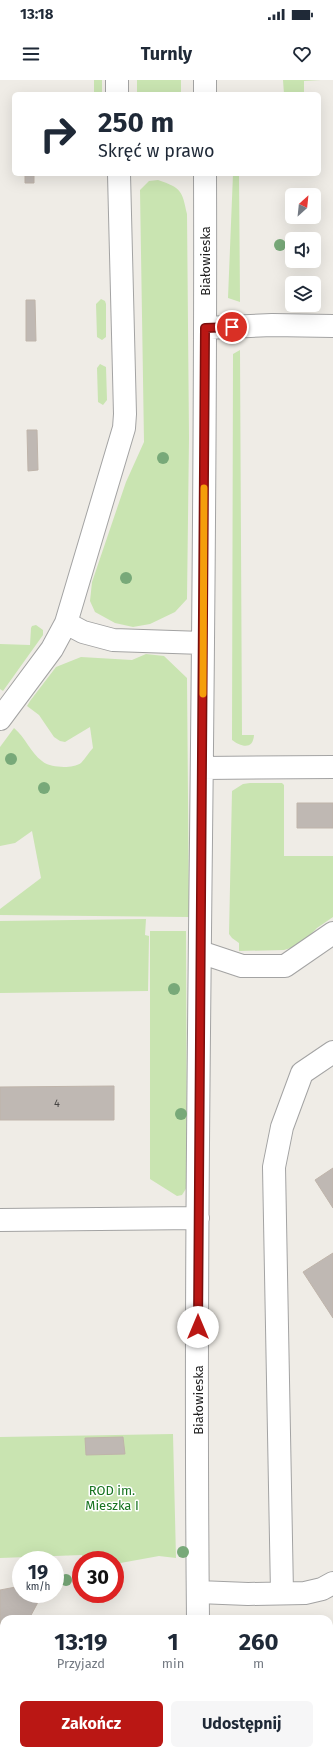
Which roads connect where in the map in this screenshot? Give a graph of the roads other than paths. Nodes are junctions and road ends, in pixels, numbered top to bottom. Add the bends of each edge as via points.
1 (117, 80) edge
2 (205, 80) edge
3 (117, 92) edge
4 (205, 92) edge
5 (119, 176) edge
6 (205, 176) edge
7 (333, 326) edge
8 (205, 328) junction
9 (66, 623) junction
10 (203, 643) junction
11 (0, 719) edge
12 (333, 767) edge
13 (203, 768) junction
14 (333, 934) edge
15 (200, 952) junction
16 (333, 1052) edge
17 (198, 1218) junction
18 (0, 1220) edge
19 (333, 1583) edge
20 (198, 1592) junction
21 (282, 1593) junction
22 (198, 1615) edge

1 - 3 street
2 - 4 street
5 - 9 street via 124,428
6 - 8 street, Białowieska
7 - 8 street
8 - 10 street, Białowieska
9 - 10 street via 83,632 113,640
9 - 11 street via 52,648
10 - 13 street, Białowieska
12 - 13 street
13 - 15 street, Białowieska
14 - 15 street via 285,966 242,966
15 - 17 street, Białowieska
16 - 21 street via 302,1072 282,1127 274,1167
17 - 18 street
17 - 20 street, Białowieska
19 - 21 street via 305,1593
20 - 21 street
20 - 22 street, Białowieska

